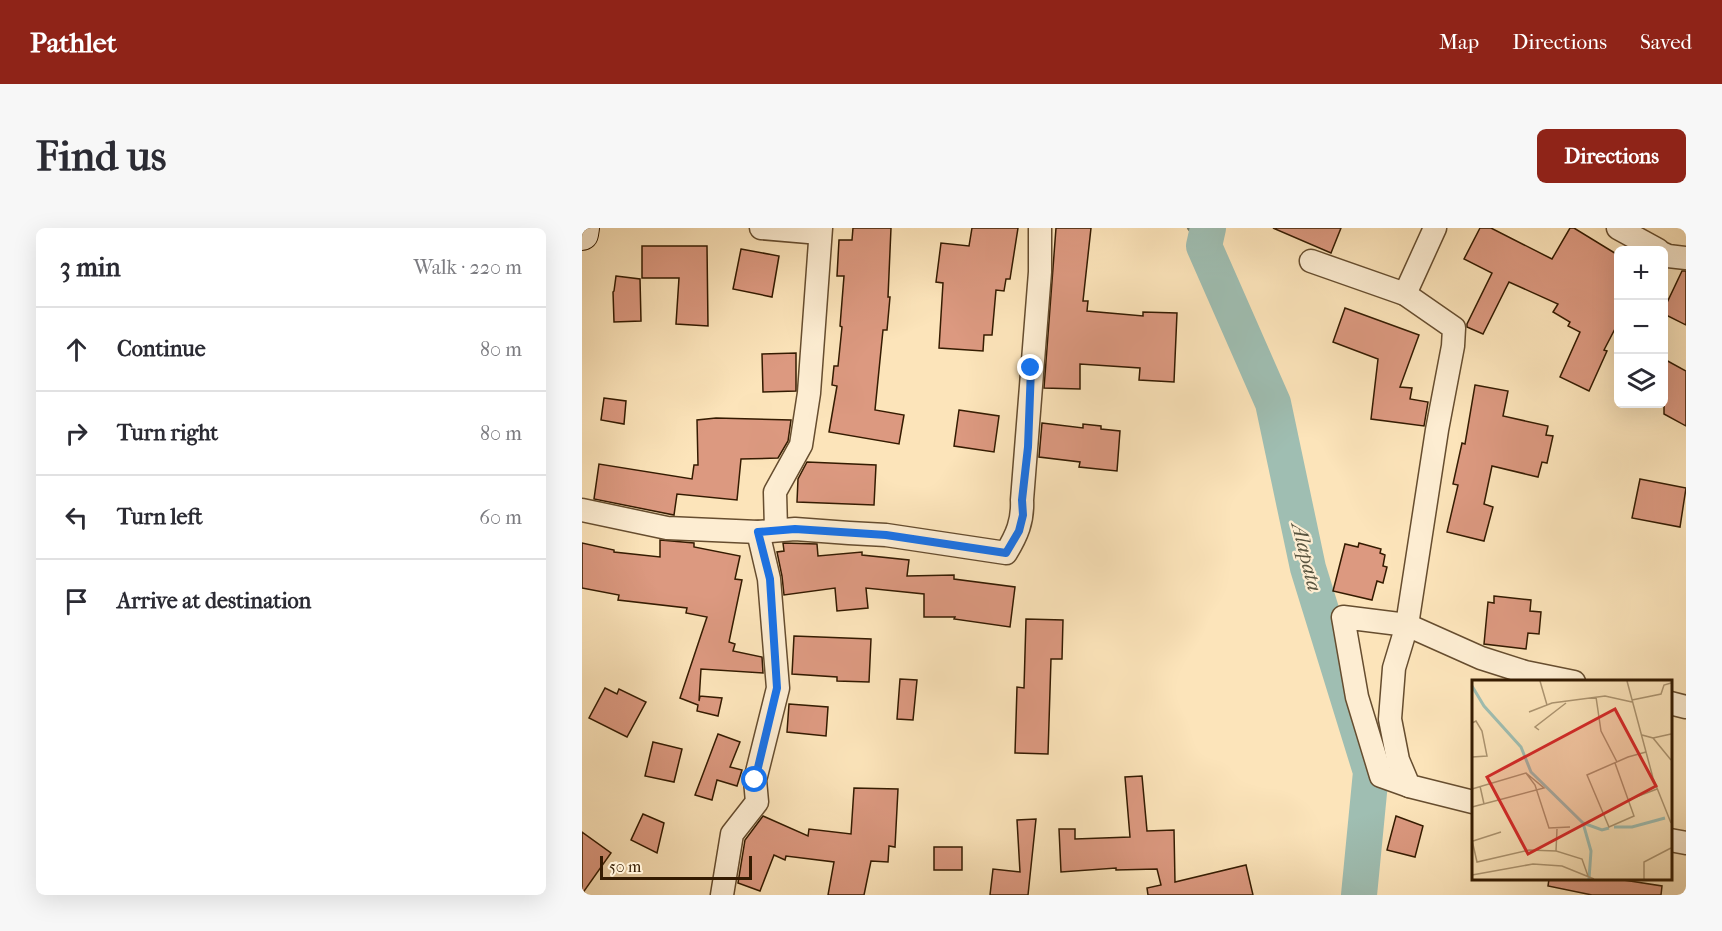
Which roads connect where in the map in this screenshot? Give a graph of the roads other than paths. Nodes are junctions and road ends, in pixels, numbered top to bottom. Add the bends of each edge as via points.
1 (583, 228) edge
2 (761, 228) edge
3 (1040, 228) edge
4 (1435, 228) edge
5 (1618, 228) edge
6 (820, 231) edge
7 (582, 234) edge
8 (1651, 246) edge
9 (1668, 256) edge
10 (1686, 258) edge
11 (1311, 261) dead end
12 (1405, 294) junction
13 (582, 510) edge
14 (767, 530) junction
15 (1407, 625) junction
16 (1564, 680) edge
17 (1671, 704) edge
18 (1686, 707) edge
19 (1409, 786) junction
20 (1472, 802) edge
21 (1671, 840) edge
22 (1686, 843) edge
23 (722, 895) edge

1 - 7 main road
2 - 6 street
3 - 14 street via 1023,515 1006,553 886,535
4 - 12 street
5 - 8 street
6 - 14 street via 801,445 775,492
9 - 10 street
11 - 12 street
12 - 15 street via 1454,328
13 - 14 street via 667,528
14 - 23 street via 777,688 755,780 757,802 732,834
15 - 16 street via 1481,658
15 - 19 street via 1394,668 1390,719 1398,760
15 - 19 street via 1343,617 1357,697 1381,776
17 - 18 street
19 - 20 street
21 - 22 street

